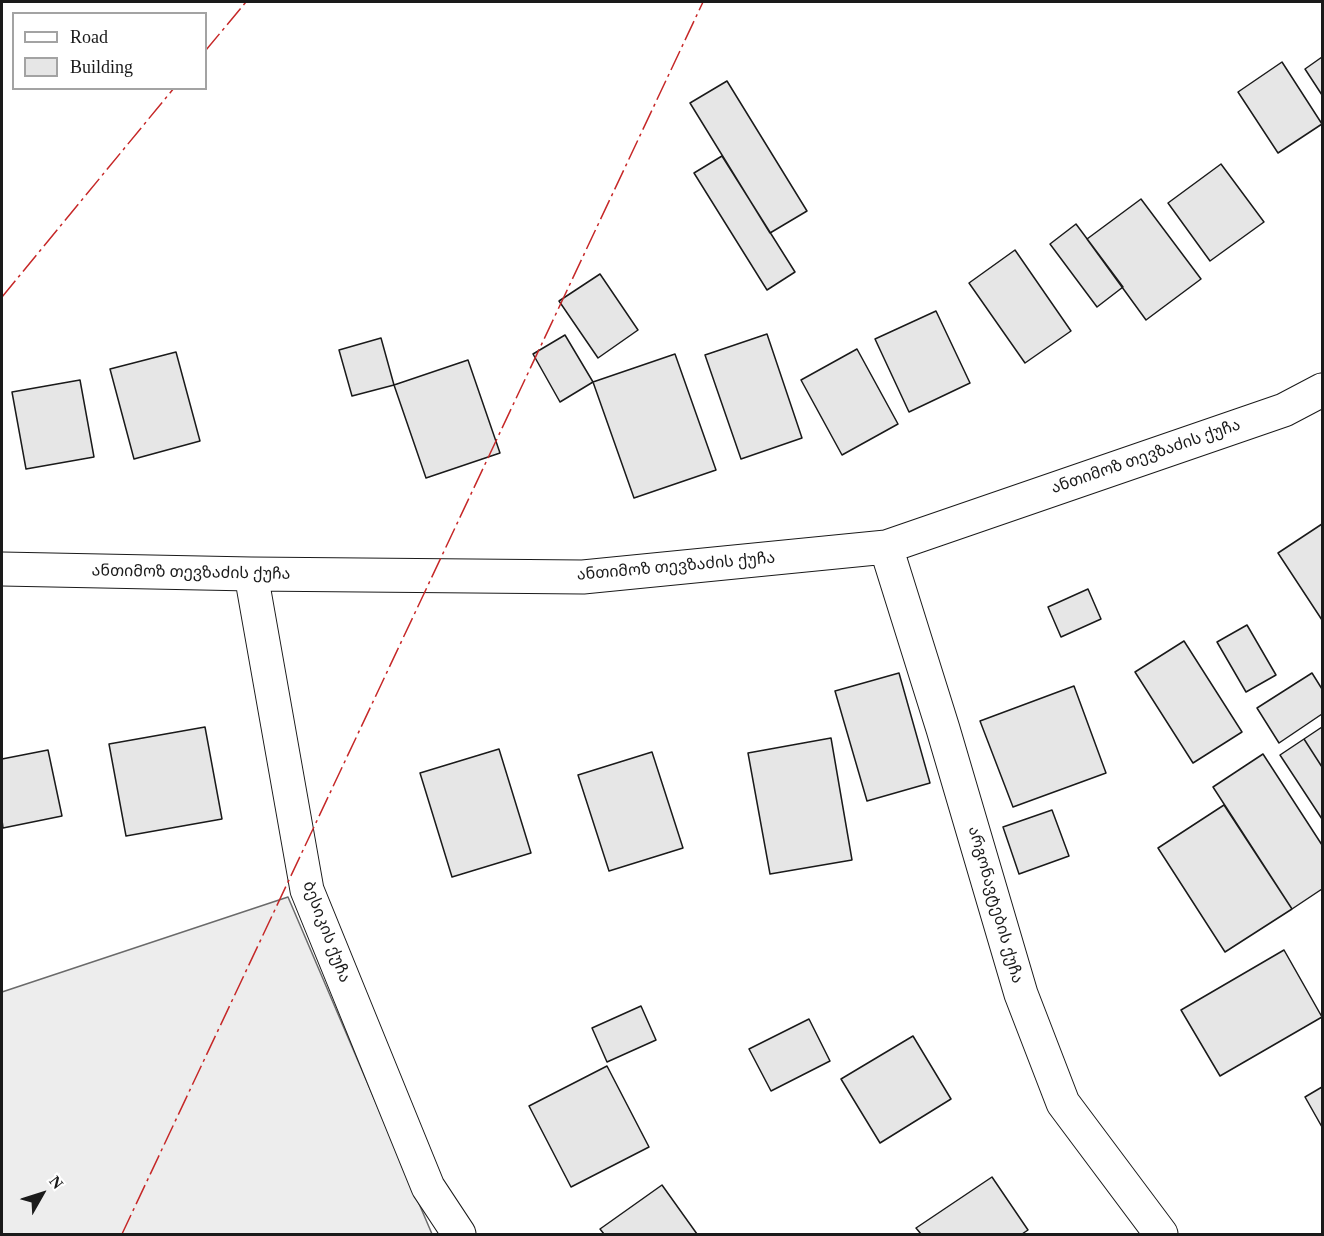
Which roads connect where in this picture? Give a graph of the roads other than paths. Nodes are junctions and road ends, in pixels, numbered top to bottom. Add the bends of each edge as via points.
1 (1323, 390) edge
2 (886, 546) junction
3 (2, 569) edge
4 (251, 574) junction
5 (459, 1234) edge
6 (1161, 1234) edge

1 - 2 street, ანთიმოზ თევზაძის ქუჩა via 1284,410
2 - 4 street, ანთიმოზ თევზაძის ქუჩა via 583,577
2 - 6 street, არგონავტების ქუჩა via 1021,994 1063,1103
3 - 4 street, ანთიმოზ თევზაძის ქუჩა
4 - 5 street, ბესიკის ქუჩა via 307,890 428,1187

